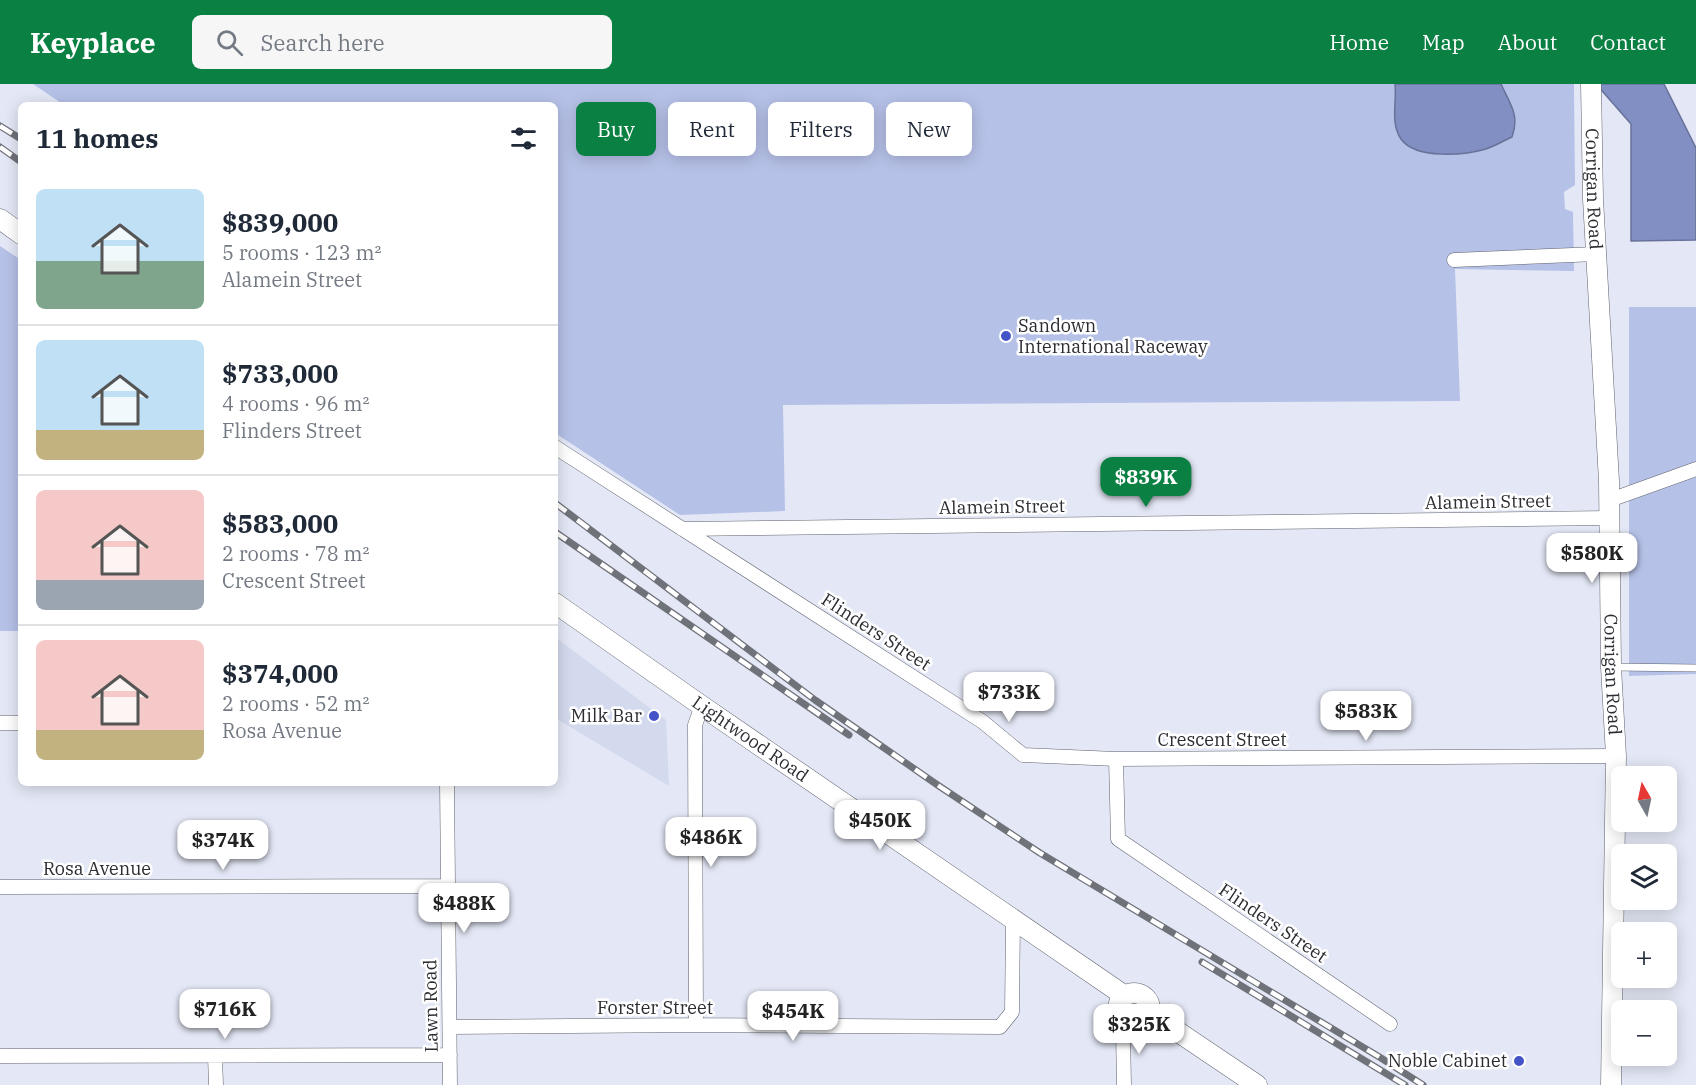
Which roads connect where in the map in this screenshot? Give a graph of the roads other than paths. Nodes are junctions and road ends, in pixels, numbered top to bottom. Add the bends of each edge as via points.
1 (1591, 84) edge
2 (0, 219) edge
3 (18, 232) edge
4 (1597, 255) junction
5 (1454, 260) dead end
6 (558, 449) edge
7 (1696, 469) edge
8 (1610, 509) junction
9 (682, 529) junction
10 (558, 605) edge
11 (1611, 666) junction
12 (1696, 668) edge
13 (702, 706) junction
14 (0, 723) edge
15 (18, 723) edge
16 (1616, 756) junction
17 (1116, 759) junction
18 (447, 786) edge
19 (447, 886) junction
20 (0, 887) edge
21 (1013, 919) junction
22 (1125, 996) junction
23 (1150, 1013) junction
24 (1125, 1023) junction
25 (1390, 1024) dead end
26 (696, 1025) junction
27 (450, 1027) junction
28 (450, 1055) junction
29 (0, 1056) edge
30 (215, 1056) junction
31 (216, 1085) edge
32 (450, 1085) edge
33 (1124, 1085) edge
34 (1257, 1085) edge
35 (1611, 1085) edge

1 - 4 main road, Corrigan Road
2 - 3 main road
4 - 5 street
4 - 8 main road, Corrigan Road
6 - 9 street, Flinders Street
7 - 8 street, Alamein Street
8 - 9 street, Alamein Street
8 - 11 main road, Corrigan Road
9 - 17 street, Flinders Street via 983,722 1023,755
10 - 13 main road, Lightwood Road
11 - 12 lane
11 - 16 main road, Corrigan Road
13 - 21 main road, Lightwood Road
13 - 26 street via 695,725
14 - 15 street
16 - 17 street, Crescent Street
16 - 35 main road, Corrigan Road
17 - 25 street, Flinders Street via 1118,839
18 - 19 street, Lawn Road
19 - 20 street, Rosa Avenue
19 - 27 street, Lawn Road
21 - 22 main road, Lightwood Road
21 - 26 street, Forster Street via 1012,1012 1000,1027
22 - 23 main road via 1142,994 1149,1002
22 - 24 main road via 1118,1009
23 - 24 main road via 1145,1022
23 - 34 main road
24 - 33 street
26 - 27 street, Forster Street
27 - 28 street, Lawn Road
28 - 30 street
28 - 32 street, Lawn Road
29 - 30 street
30 - 31 street

